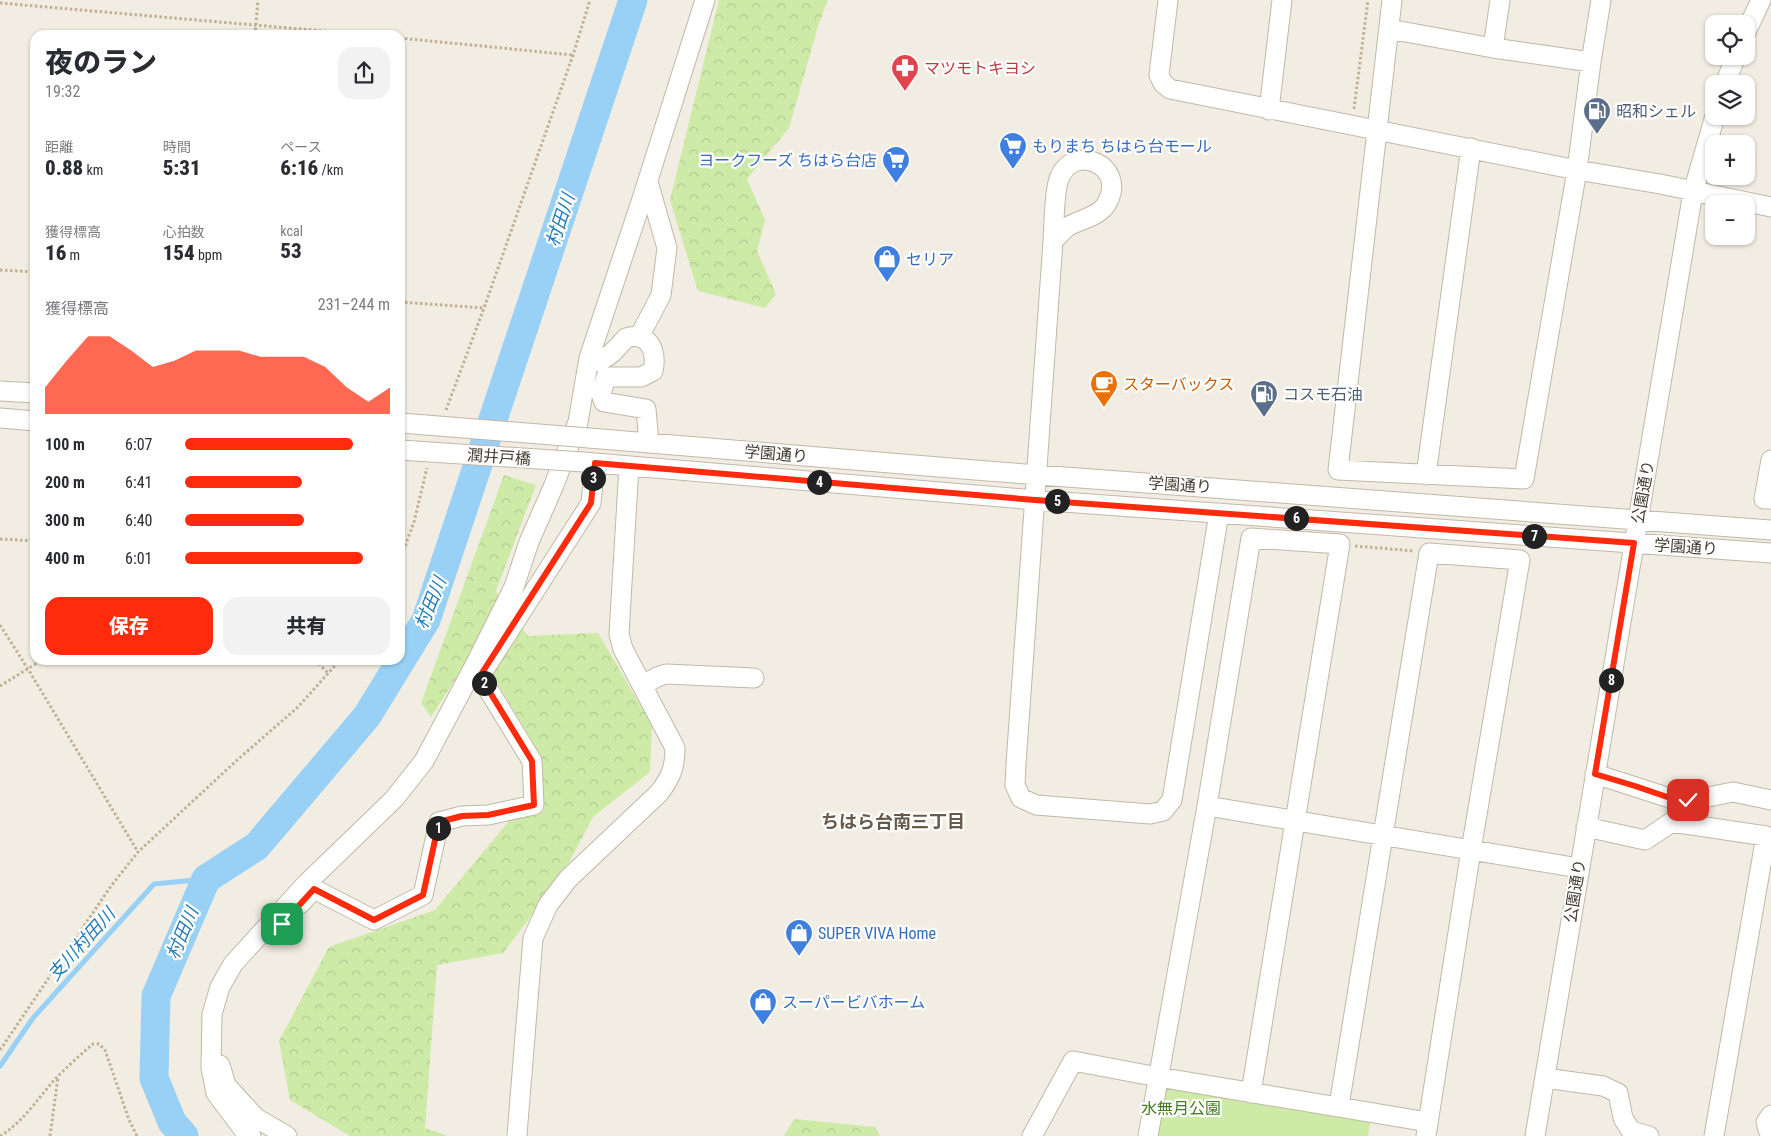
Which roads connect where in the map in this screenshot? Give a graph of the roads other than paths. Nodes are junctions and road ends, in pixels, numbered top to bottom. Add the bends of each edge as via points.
1 (705, 0) edge
2 (1168, 0) edge
3 (1282, 0) edge
4 (1392, 0) edge
5 (1500, 0) edge
6 (1601, 0) edge
7 (1761, 0) edge
8 (1754, 15) edge
9 (1389, 29) junction
10 (1493, 48) junction
11 (1591, 62) junction
12 (1269, 110) junction
13 (1712, 125) edge
14 (1377, 131) junction
15 (1471, 148) junction
16 (1577, 170) junction
17 (648, 182) junction
18 (1693, 192) junction
19 (1771, 207) edge
20 (1053, 241) dead end
21 (639, 337) junction
22 (589, 358) junction
23 (0, 391) edge
24 (30, 393) edge
25 (0, 418) edge
26 (30, 421) edge
27 (405, 423) edge
28 (589, 438) joint
29 (649, 443) junction
30 (407, 451) edge
31 (1771, 460) edge
32 (589, 463) junction
33 (629, 466) junction
34 (1036, 474) junction
35 (1426, 476) junction
36 (1771, 499) edge
37 (1035, 500) junction
38 (1219, 513) junction
39 (1639, 520) junction
40 (1771, 530) edge
41 (1634, 543) junction
42 (1771, 552) edge
43 (754, 678) dead end
44 (643, 685) junction
45 (1595, 774) junction
46 (1771, 800) edge
47 (1207, 806) junction
48 (1296, 821) junction
49 (1586, 827) junction
50 (1384, 836) junction
51 (1471, 850) junction
52 (1579, 868) junction
53 (1158, 1077) junction
54 (1544, 1078) junction
55 (1251, 1093) junction
56 (1339, 1106) junction
57 (1771, 1115) edge
58 (1427, 1129) edge
59 (1771, 1133) edge
60 (517, 1135) edge
61 (251, 1136) edge
62 (287, 1136) edge
63 (1032, 1136) edge
64 (1148, 1136) edge
65 (1535, 1136) edge
66 (1649, 1136) edge
67 (1714, 1136) edge

1 - 17 street
2 - 12 street via 1159,75 1163,83 1177,92
3 - 12 street
4 - 9 street
5 - 10 street
6 - 11 street
7 - 8 street
9 - 10 street
9 - 14 street
10 - 11 street
11 - 16 street
12 - 14 street
13 - 18 street, 公園通り
14 - 15 street
14 - 35 street via 1338,470
15 - 16 street
15 - 35 street
16 - 18 street
16 - 35 street via 1524,479
17 - 21 street via 667,248 661,295
17 - 22 street
18 - 19 street
18 - 39 street, 公園通り
20 - 34 street
21 - 22 street via 626,338 599,362
21 - 29 street via 651,345 656,360 653,371 641,377 606,377 601,394 604,402 646,409
22 - 61 street via 578,422 528,542 514,587 424,761 394,798 306,884 233,964 220,988 211,1023 211,1068 216,1093
23 - 24 street
25 - 26 street
27 - 28 street, 潤井戸橋, bridge
28 - 29 street, 学園通り
29 - 34 street, 学園通り
30 - 32 street, 潤井戸橋, bridge
31 - 36 street via 1764,499
32 - 33 street, 学園通り
32 - 62 street via 591,503 480,676 532,761 534,805 439,822 423,895 374,920 314,889 233,985 220,1020 218,1043 226,1085 256,1118
33 - 37 street, 学園通り
33 - 44 street via 619,634 623,649
34 - 37 street
34 - 39 street, 学園通り
37 - 38 street, 学園通り
37 - 38 street via 1015,785 1021,798 1036,805 1150,814 1163,811 1172,800
38 - 41 street, 学園通り
39 - 40 street, 学園通り
39 - 41 street, 公園通り
41 - 42 street, 学園通り
41 - 45 street, 公園通り
43 - 44 street via 666,674
44 - 60 street via 674,748 674,766 659,793 568,879 548,905 533,938
45 - 46 street via 1676,800 1733,792
45 - 49 street, 公園通り
47 - 48 street
47 - 48 street via 1250,538 1340,544
47 - 53 street
48 - 50 street
48 - 55 street
49 - 52 street, 公園通り
49 - 67 street via 1645,840 1672,822 1766,836
50 - 51 street
50 - 51 street via 1429,553 1520,560
50 - 56 street
51 - 52 street
51 - 58 street
52 - 54 street, 公園通り
53 - 55 street
53 - 63 street via 1073,1061
53 - 64 street
54 - 65 street, 公園通り
54 - 66 street via 1603,1086 1618,1093 1623,1118 1632,1132
55 - 56 street
56 - 58 street
57 - 59 street via 1766,1122

